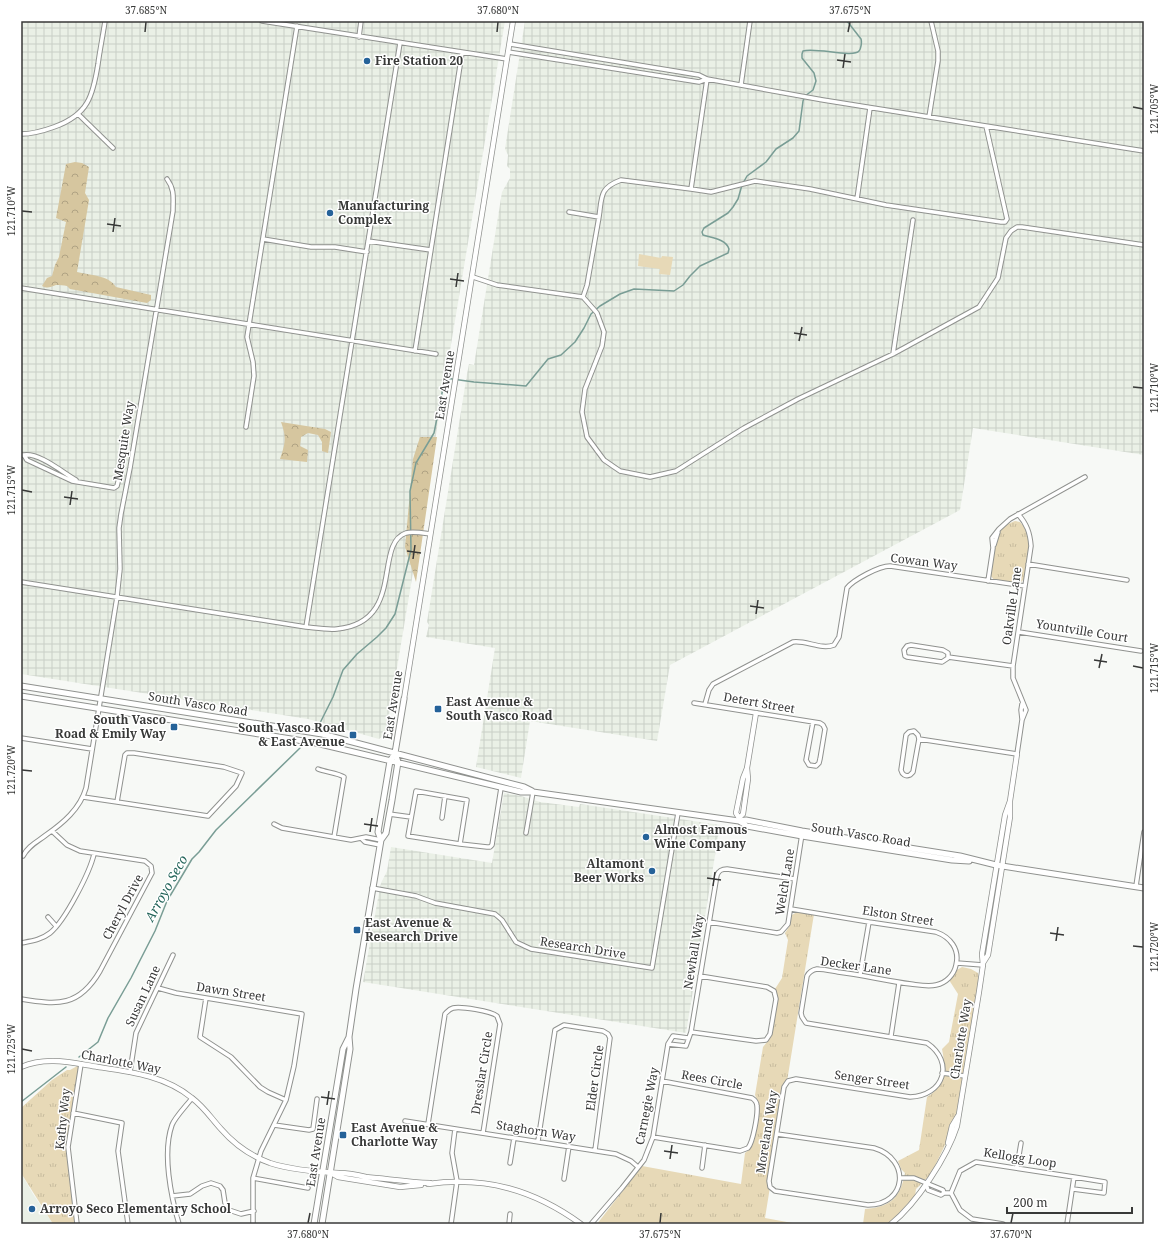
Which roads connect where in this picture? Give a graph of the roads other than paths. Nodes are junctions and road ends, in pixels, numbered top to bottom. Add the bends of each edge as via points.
1 (105, 21) edge
2 (262, 21) edge
3 (361, 21) edge
4 (514, 21) edge
5 (750, 21) edge
6 (931, 21) edge
7 (297, 26) junction
8 (359, 37) junction
9 (400, 43) junction
10 (510, 44) junction
11 (462, 52) junction
12 (508, 52) junction
13 (507, 60) junction
14 (707, 79) junction
15 (742, 85) junction
16 (870, 108) junction
17 (78, 114) junction
18 (929, 117) junction
19 (986, 126) junction
20 (21, 134) edge
21 (113, 148) dead end
22 (1144, 151) edge
23 (167, 179) dead end
24 (691, 190) junction
25 (857, 200) junction
26 (569, 212) dead end
27 (599, 217) junction
28 (913, 220) dead end
29 (263, 239) junction
30 (368, 241) junction
31 (1144, 245) edge
32 (431, 250) junction
33 (367, 252) junction
34 (473, 277) junction
35 (21, 288) edge
36 (583, 297) junction
37 (156, 310) junction
38 (250, 325) junction
39 (352, 342) junction
40 (415, 351) junction
41 (436, 354) dead end
42 (893, 354) junction
43 (246, 427) dead end
44 (22, 455) edge
45 (1085, 477) dead end
46 (119, 478) dead end
47 (1018, 514) junction
48 (430, 534) junction
49 (1028, 564) junction
50 (1127, 580) dead end
51 (988, 581) junction
52 (21, 582) edge
53 (1025, 586) junction
54 (117, 597) junction
55 (306, 627) junction
56 (1019, 632) junction
57 (1141, 651) dead end
58 (948, 657) junction
59 (1013, 666) junction
60 (21, 686) edge
61 (21, 696) edge
62 (100, 698) junction
63 (404, 699) joint
64 (694, 703) dead end
65 (705, 704) junction
66 (98, 708) junction
67 (756, 713) junction
68 (813, 722) junction
69 (21, 738) edge
70 (919, 739) junction
71 (92, 749) junction
72 (395, 753) junction
73 (1017, 754) junction
74 (390, 761) junction
75 (398, 762) junction
76 (318, 769) dead end
77 (502, 788) junction
78 (533, 792) junction
79 (445, 796) junction
80 (83, 797) junction
81 (1010, 801) junction
82 (117, 802) junction
83 (678, 813) junction
84 (389, 814) junction
85 (411, 817) junction
86 (442, 818) dead end
87 (739, 820) junction
88 (274, 824) dead end
89 (52, 831) junction
90 (526, 832) dead end
91 (1144, 832) edge
92 (802, 833) junction
93 (334, 837) junction
94 (380, 842) junction
95 (460, 844) junction
96 (94, 854) junction
97 (23, 856) dead end
98 (996, 865) junction
99 (1002, 865) junction
100 (795, 879) junction
101 (1136, 886) junction
102 (372, 888) junction
103 (1144, 888) edge
104 (791, 908) junction
105 (48, 917) dead end
106 (709, 922) junction
107 (869, 922) junction
108 (56, 926) junction
109 (21, 943) edge
110 (173, 955) dead end
111 (957, 963) junction
112 (983, 965) junction
113 (860, 974) junction
114 (700, 976) junction
115 (899, 983) junction
116 (158, 988) junction
117 (206, 998) junction
118 (21, 999) edge
119 (691, 1032) junction
120 (890, 1036) junction
121 (349, 1037) junction
122 (688, 1038) junction
123 (668, 1044) junction
124 (78, 1064) junction
125 (21, 1067) edge
126 (130, 1072) junction
127 (942, 1073) junction
128 (965, 1076) junction
129 (662, 1081) junction
130 (788, 1081) joint
131 (192, 1098) junction
132 (286, 1100) junction
133 (317, 1100) dead end
134 (73, 1113) junction
135 (404, 1120) dead end
136 (428, 1124) junction
137 (274, 1125) junction
138 (454, 1129) junction
139 (483, 1133) junction
140 (777, 1134) junction
141 (653, 1137) junction
142 (514, 1138) junction
143 (538, 1141) junction
144 (1021, 1142) dead end
145 (705, 1145) junction
146 (569, 1146) junction
147 (595, 1150) junction
148 (260, 1158) junction
149 (510, 1163) dead end
150 (638, 1167) junction
151 (1017, 1167) junction
152 (702, 1168) dead end
153 (323, 1172) junction
154 (331, 1173) junction
155 (1074, 1177) junction
156 (253, 1178) junction
157 (900, 1178) junction
158 (564, 1179) dead end
159 (457, 1181) junction
160 (926, 1184) junction
161 (308, 1188) dead end
162 (1073, 1189) junction
163 (944, 1193) junction
164 (951, 1193) junction
165 (172, 1196) junction
166 (254, 1211) junction
167 (510, 1214) dead end
168 (77, 1224) edge
169 (128, 1224) edge
170 (179, 1224) edge
171 (253, 1224) edge
172 (314, 1224) edge
173 (322, 1224) edge
174 (451, 1224) edge
175 (508, 1224) edge
176 (581, 1224) edge
177 (591, 1224) edge
178 (891, 1224) edge
179 (1003, 1224) edge
180 (1067, 1224) edge

1 - 17 street via 96,81 87,104
2 - 7 street
3 - 8 street
4 - 10 street, East Avenue
5 - 15 street
6 - 18 street via 938,61
7 - 8 street
7 - 29 street
8 - 9 street
9 - 11 street
9 - 30 street
10 - 12 street, East Avenue
10 - 14 street via 699,75
11 - 13 street
11 - 32 street
12 - 13 street, East Avenue
12 - 14 street via 699,82
13 - 34 street, East Avenue
14 - 15 street
14 - 24 street
15 - 16 street
16 - 18 street
16 - 25 street
17 - 20 street via 70,120 44,130
17 - 21 street
18 - 19 street
19 - 22 street
19 - 25 street via 1007,219 1005,222
23 - 37 street, Mesquite Way via 172,187 173,211
24 - 25 street via 711,192 755,181 810,189
24 - 27 street via 621,180 610,184 603,193
26 - 27 street
27 - 36 street
28 - 42 street
29 - 33 street
29 - 38 street
30 - 32 street
30 - 33 street
31 - 42 street via 1017,227 1010,231 1006,238 998,278 979,307
32 - 40 street
33 - 39 street
34 - 36 street via 497,285
34 - 48 street, East Avenue
35 - 37 street
36 - 42 street via 597,313 604,332 602,346 585,389 582,412 587,437 604,460 620,471 650,477 676,471 744,428
37 - 38 street
37 - 54 street, Mesquite Way via 120,521
38 - 39 street
38 - 43 street via 247,337 254,376
39 - 40 street
39 - 55 street
40 - 41 street
44 - 46 street via 66,479 114,488
45 - 47 street
47 - 49 street, Oakville Lane via 1030,533
47 - 51 street via 992,538
48 - 55 street via 409,532 394,542 382,596 372,613 362,621 336,629
48 - 63 street, East Avenue
49 - 50 street
49 - 53 street, Oakville Lane
51 - 53 street, Cowan Way
51 - 65 street, Cowan Way via 890,566 881,567 846,588 839,637 834,645 793,642 713,684
52 - 54 street
53 - 56 street, Oakville Lane
54 - 55 street
54 - 62 street, Mesquite Way
56 - 57 street, Yountville Court
56 - 59 street, Oakville Lane
58 - 58 street via 942,662 909,658 905,656 904,650 911,645 937,649 946,651
58 - 59 street
59 - 73 street, Oakville Lane via 1014,678 1026,710
60 - 62 main road, South Vasco Road
61 - 66 main road, South Vasco Road
62 - 66 street, Mesquite Way
62 - 72 main road, South Vasco Road via 314,733
63 - 72 main road, East Avenue
64 - 65 street, Detert Street
65 - 67 street, Detert Street
66 - 71 street, Mesquite Way
66 - 74 main road, South Vasco Road via 294,739
67 - 68 street, Detert Street
67 - 87 street via 743,814
68 - 68 street, Detert Street via 806,760 809,765 816,766 820,759 825,729 824,725
69 - 71 street
70 - 70 street via 914,772 905,776 901,770 906,735 914,731
70 - 73 street
71 - 80 street, Mesquite Way
72 - 74 main road, East Avenue
72 - 75 main road, East Avenue
72 - 78 main road, South Vasco Road via 524,787
73 - 81 street, Oakville Lane
74 - 75 main road, South Vasco Road
74 - 94 main road, East Avenue via 378,832
75 - 77 main road, South Vasco Road
75 - 84 main road, East Avenue
76 - 93 street via 344,777
77 - 78 main road, South Vasco Road
77 - 95 street via 492,845 487,848
78 - 83 main road, South Vasco Road
78 - 90 street
79 - 85 street via 416,791
79 - 86 street
79 - 95 street via 467,800
80 - 82 street
80 - 89 street via 72,813
81 - 98 street, Oakville Lane via 1004,815
81 - 99 street, Oakville Lane
82 - 82 street via 208,816 236,786 242,773 224,767 127,753
83 - 87 main road, South Vasco Road
83 - 102 street, Research Drive via 652,968 531,949 516,942 495,914
84 - 85 street
84 - 94 main road, East Avenue via 386,833
85 - 95 street via 408,836
87 - 92 main road, South Vasco Road
88 - 93 street via 282,828
89 - 96 street, Cheryl Drive via 73,848
89 - 97 street via 27,849
91 - 101 street
92 - 98 main road, South Vasco Road via 960,856
92 - 100 street, Welch Lane
93 - 94 street via 351,840 366,838
94 - 102 main road, East Avenue
96 - 108 street via 89,870
96 - 118 street, Cheryl Drive via 145,861 151,866 152,873 100,971 87,989 73,998 59,1002
98 - 99 main road, South Vasco Road
98 - 112 street, Charlotte Way via 982,954
99 - 101 main road, South Vasco Road
99 - 112 street, Charlotte Way via 988,955
100 - 104 street, Welch Lane
100 - 106 street, Newhall Way via 721,870 717,875
101 - 103 main road, South Vasco Road
102 - 121 main road, East Avenue
104 - 106 street, Welch Lane via 788,924 781,932
104 - 107 street, Elston Street
105 - 108 street
106 - 114 street, Newhall Way
107 - 111 street, Elston Street via 941,934 952,943 958,956
107 - 113 street
108 - 109 street via 40,939
110 - 116 street, Susan Lane
111 - 112 street
111 - 115 street, Decker Lane via 949,978 935,986
112 - 128 street, Charlotte Way
113 - 115 street, Decker Lane
113 - 120 street, Decker Lane via 817,969 809,972 802,1017 809,1024
114 - 119 street, Newhall Way
114 - 119 street via 767,987 774,991 776,999 770,1034 766,1040 756,1042
115 - 120 street
116 - 117 street, Dawn Street
116 - 126 street, Susan Lane via 136,1033
117 - 132 street via 200,1038 231,1057 260,1087
117 - 132 street, Dawn Street via 302,1014
119 - 122 street, Newhall Way
120 - 127 street, Decker Lane via 919,1041 932,1047 941,1058
121 - 153 main road, East Avenue via 343,1049
121 - 154 main road, East Avenue via 350,1049
122 - 123 street via 673,1036
122 - 123 street via 686,1046
123 - 129 street, Carnegie Way
124 - 125 street, Charlotte Way via 57,1060 40,1061
124 - 126 street, Charlotte Way
124 - 134 street, Kathy Way
126 - 131 street, Charlotte Way via 162,1080
127 - 128 street
127 - 130 street, Senger Street via 939,1083 930,1092 910,1097 796,1079
128 - 160 street, Charlotte Way via 954,1137
129 - 141 street, Carnegie Way
129 - 145 street, Rees Circle via 748,1096 755,1101 757,1108 752,1141 748,1148 740,1151
130 - 140 street, Moreland Way via 784,1087
131 - 148 street, Charlotte Way via 234,1142
131 - 165 street via 172,1125 167,1153
132 - 137 street
133 - 137 street via 313,1129
134 - 168 street, Kathy Way via 68,1147
134 - 169 street via 122,1123 118,1151
135 - 136 street, Staghorn Way
136 - 138 street, Staghorn Way
136 - 139 street, Dresslar Circle via 445,1014 456,1008 477,1011 495,1014 500,1024
137 - 148 street
138 - 139 street, Staghorn Way
138 - 159 street via 452,1153
139 - 142 street, Staghorn Way
140 - 157 street via 882,1150 894,1159
140 - 157 street, Moreland Way via 769,1181 770,1187 775,1191 876,1205 893,1195
141 - 145 street, Rees Circle
141 - 150 street, Carnegie Way via 648,1152
142 - 143 street, Staghorn Way
142 - 149 street
143 - 146 street, Staghorn Way
143 - 147 street, Elder Circle via 556,1030 561,1025 572,1026 603,1031 610,1038
144 - 151 street
145 - 152 street
146 - 147 street, Staghorn Way
146 - 158 street
147 - 150 street, Staghorn Way via 622,1156
148 - 153 street, Charlotte Way via 282,1166
148 - 156 street
150 - 177 street, Carnegie Way
151 - 155 street, Kellogg Loop
151 - 164 street, Kellogg Loop via 976,1162 960,1171
153 - 154 street, Charlotte Way
153 - 172 main road, East Avenue
154 - 159 street, Charlotte Way via 338,1177 400,1187
154 - 173 main road, East Avenue
155 - 162 street
155 - 162 street, Kellogg Loop via 1105,1182 1104,1192
156 - 161 street
156 - 166 street
157 - 160 street via 914,1178
159 - 174 street
159 - 176 street, Charlotte Way via 519,1191 552,1205
160 - 163 street
160 - 163 street via 928,1190 941,1196
160 - 178 street, Charlotte Way
162 - 180 street
163 - 164 street
164 - 179 street via 960,1210 972,1219
165 - 166 street via 190,1194 212,1183 223,1190 224,1203 229,1210 241,1214
165 - 170 street
166 - 171 street
167 - 175 street

